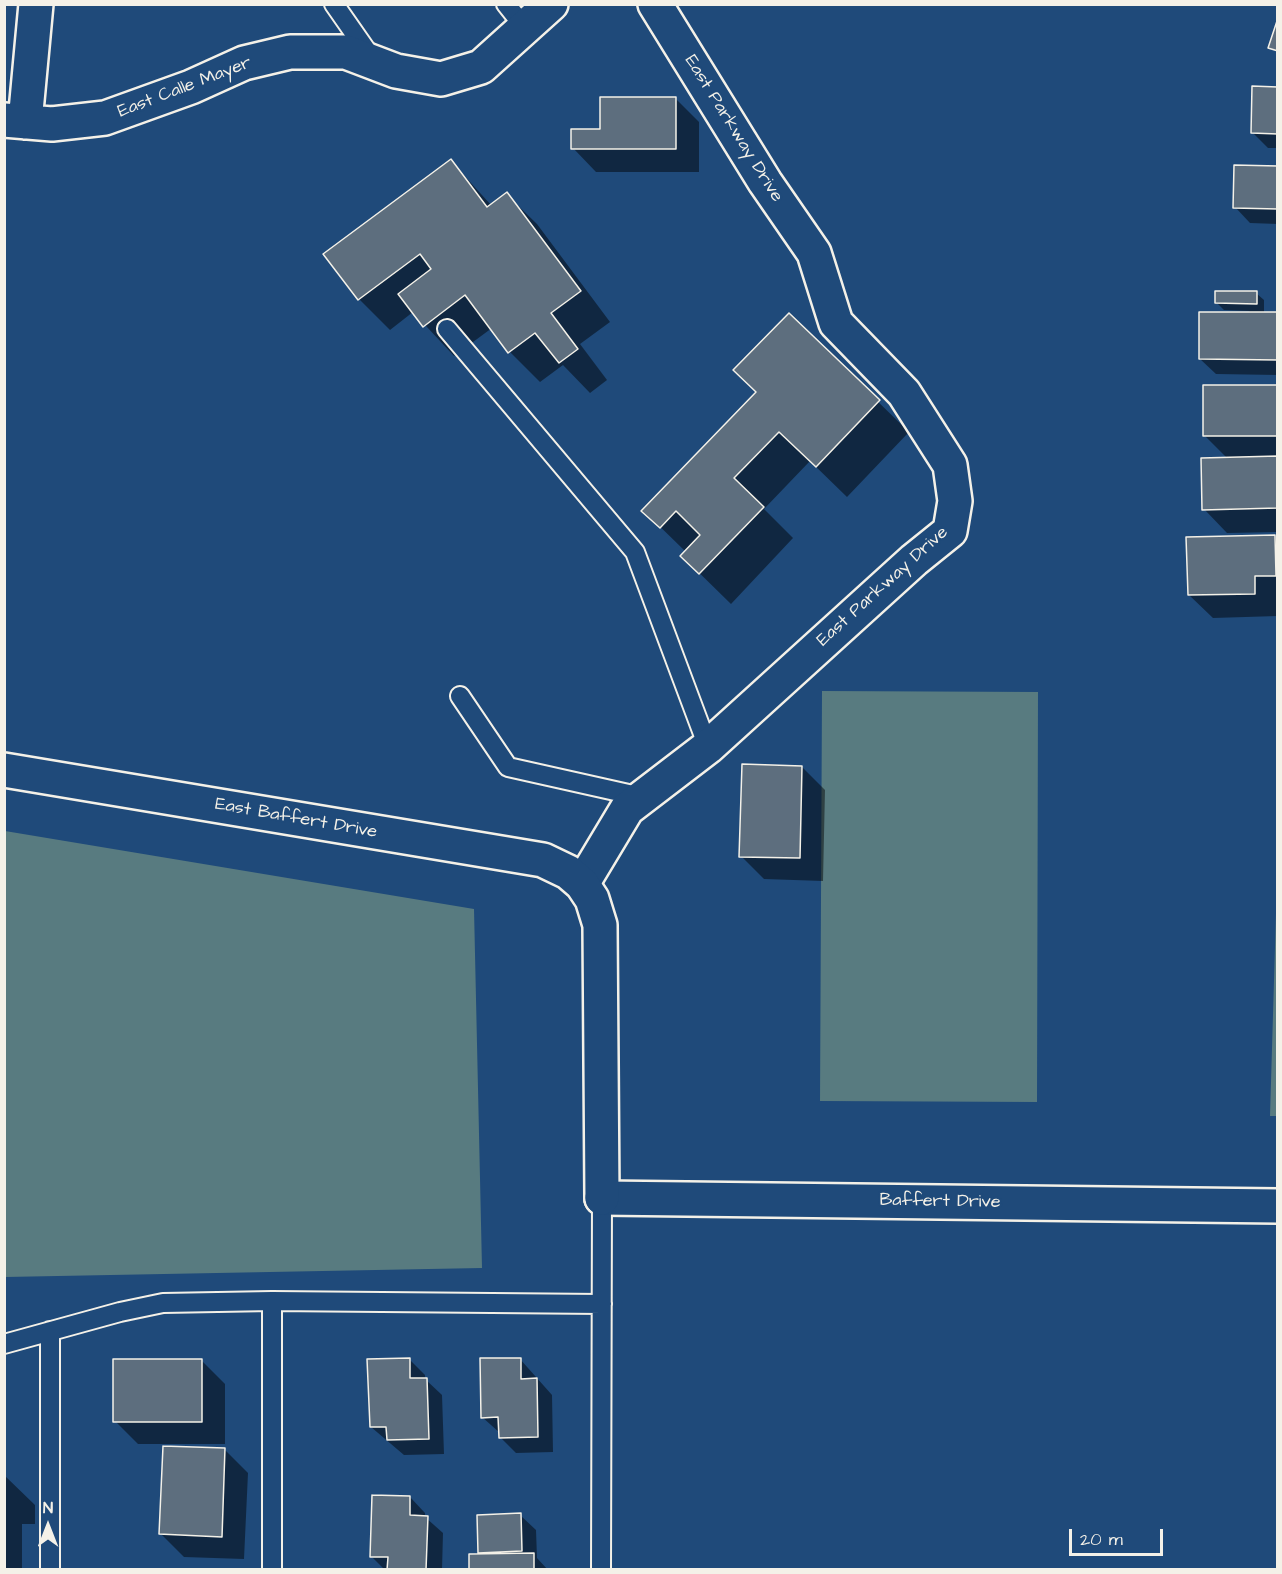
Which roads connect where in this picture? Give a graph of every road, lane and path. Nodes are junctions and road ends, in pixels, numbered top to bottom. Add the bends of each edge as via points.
1 (36, 4) edge
2 (334, 4) edge
3 (551, 4) edge
4 (655, 4) edge
5 (515, 16) edge
6 (374, 63) junction
7 (15, 121) edge
8 (447, 328) dead end
9 (460, 696) dead end
10 (708, 747) junction
11 (4, 770) edge
12 (642, 797) junction
13 (582, 884) junction
14 (602, 1198) junction
15 (1278, 1206) edge
16 (272, 1301) junction
17 (602, 1304) junction
18 (50, 1331) junction
19 (4, 1344) edge
20 (50, 1569) edge
21 (272, 1569) edge
22 (601, 1569) edge

1 - 7 street
2 - 6 lane
3 - 5 street, East Calle Mayer
4 - 10 street, East Parkway Drive via 765,182 814,253 836,323 904,393 950,465 955,501 950,531
5 - 6 street, East Calle Mayer via 482,67 441,79
6 - 7 street, East Calle Mayer via 346,52 290,52 244,63 192,87 105,118 79,123
8 - 10 lane via 635,552
9 - 12 lane via 508,767
10 - 12 street
11 - 13 street, East Baffert Drive via 543,860 561,867
12 - 13 street via 627,808
13 - 14 street, East Baffert Drive via 592,899 600,925
14 - 15 street, Baffert Drive
14 - 17 lane
16 - 17 lane
16 - 18 lane via 163,1303
16 - 21 lane
17 - 22 lane
18 - 19 lane
18 - 20 lane

